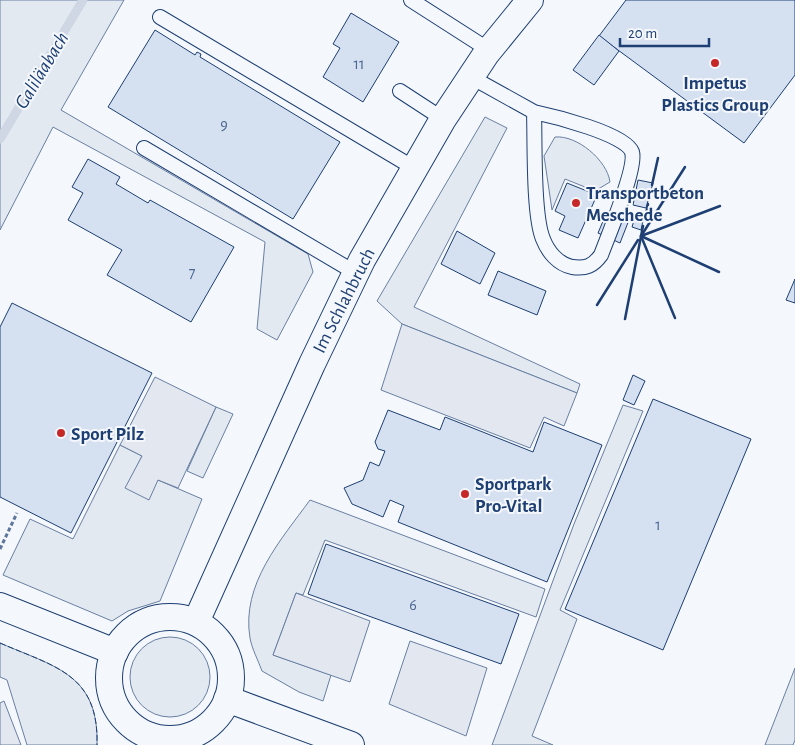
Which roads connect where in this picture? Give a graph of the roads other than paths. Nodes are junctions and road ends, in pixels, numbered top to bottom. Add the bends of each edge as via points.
1 (411, 0) edge
2 (530, 0) edge
3 (160, 17) dead end
4 (489, 50) junction
5 (471, 76) junction
6 (400, 91) dead end
7 (534, 112) junction
8 (443, 118) junction
9 (144, 148) dead end
10 (414, 168) junction
11 (356, 273) junction
12 (0, 606) edge
13 (196, 622) junction
14 (115, 652) junction
15 (227, 699) junction
16 (147, 740) edge
17 (352, 745) edge

1 - 4 lane
2 - 4 street, Im Schlahbruch
3 - 10 lane
4 - 5 street, Im Schlahbruch
5 - 7 lane
5 - 8 street, Im Schlahbruch
6 - 8 lane
7 - 7 lane via 542,237 552,256 567,266 585,269 595,264 601,255 628,180 632,153 617,139 564,119
8 - 10 street, Im Schlahbruch
9 - 11 lane
10 - 11 street, Im Schlahbruch
11 - 13 street, Im Schlahbruch
12 - 14 street
13 - 14 street via 178,617 158,618 140,624 125,636
13 - 15 street via 212,633 223,647 231,682
14 - 16 street via 109,669 109,687 115,704
15 - 16 street via 219,715 191,735
15 - 17 street

